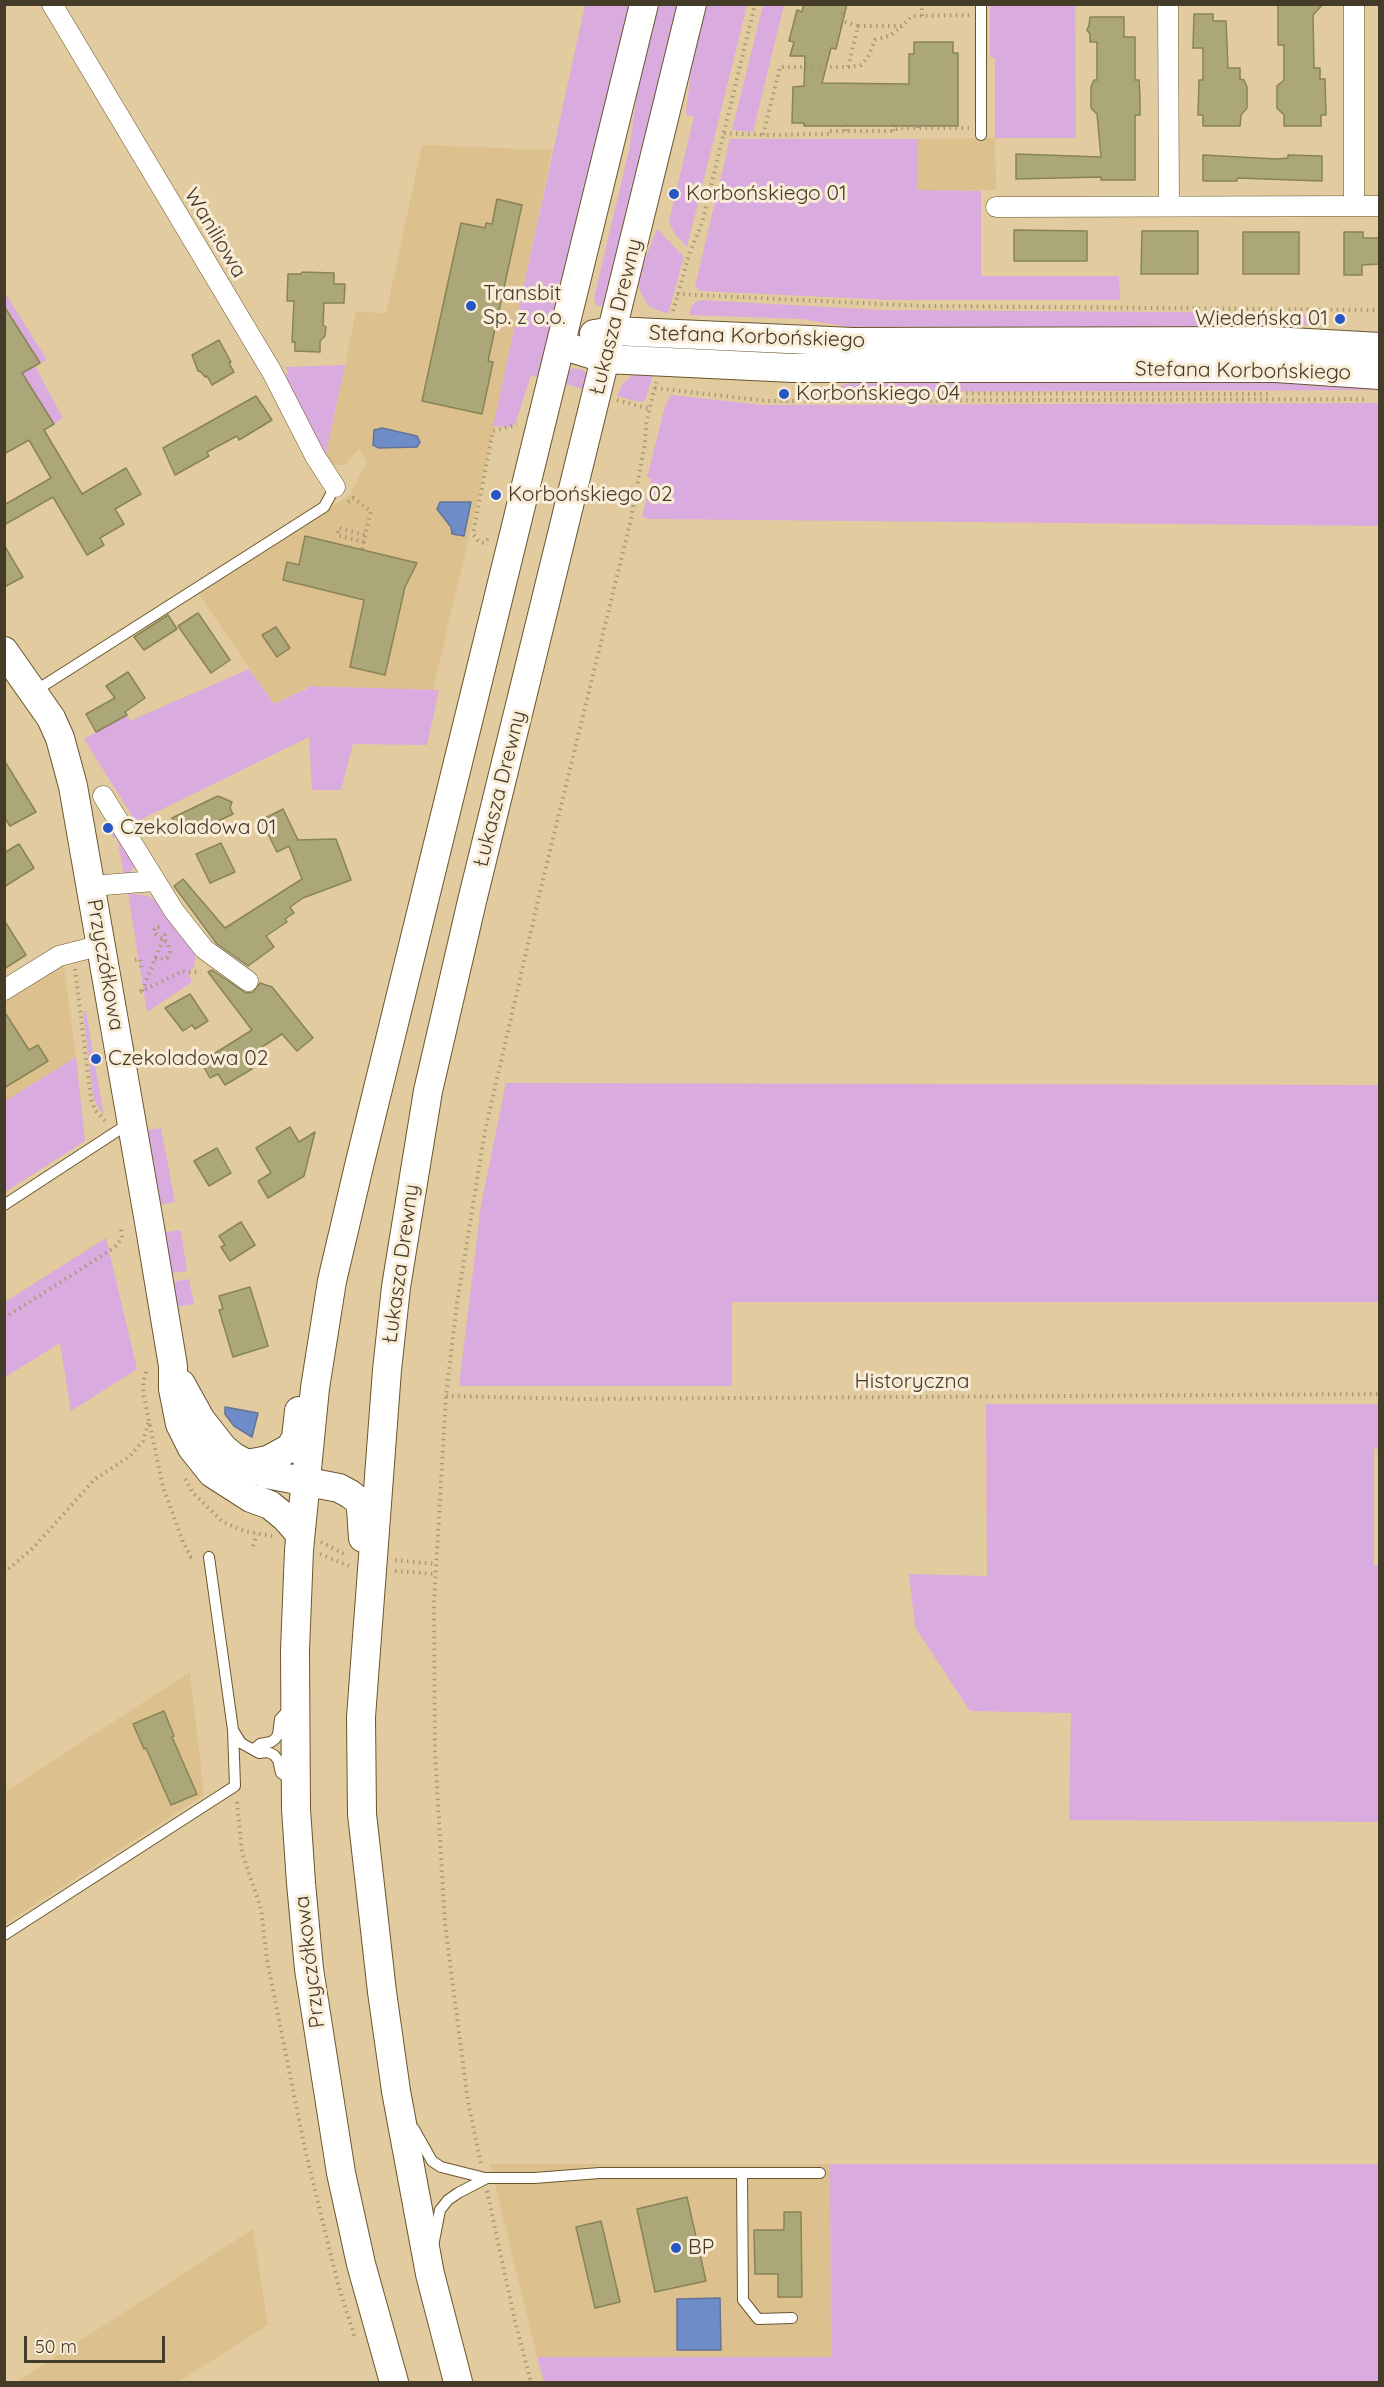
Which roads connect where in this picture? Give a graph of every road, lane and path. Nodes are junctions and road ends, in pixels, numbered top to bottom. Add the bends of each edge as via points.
1 (52, 4) edge
2 (644, 4) edge
3 (692, 4) edge
4 (755, 4) edge
5 (981, 4) edge
6 (1168, 4) edge
7 (1354, 4) edge
8 (922, 5) edge
9 (842, 12) dead end
10 (972, 15) dead end
11 (922, 16) junction
12 (858, 26) junction
13 (902, 26) junction
14 (848, 67) junction
15 (846, 121) dead end
16 (893, 121) dead end
17 (918, 121) dead end
18 (918, 128) junction
19 (846, 131) junction
20 (893, 131) junction
21 (977, 131) joint
22 (724, 133) junction
23 (763, 135) junction
24 (1169, 205) junction
25 (1354, 206) junction
26 (1380, 206) edge
27 (996, 207) dead end
28 (677, 294) junction
29 (1380, 310) edge
30 (672, 314) dead end
31 (613, 331) junction
32 (561, 345) junction
33 (1380, 346) edge
34 (606, 359) junction
35 (659, 372) dead end
36 (1374, 387) edge
37 (655, 388) junction
38 (615, 400) dead end
39 (650, 409) junction
40 (520, 423) dead end
41 (335, 487) joint
42 (344, 506) dead end
43 (365, 535) junction
44 (489, 536) dead end
45 (364, 542) junction
46 (362, 550) dead end
47 (4, 651) edge
48 (35, 692) junction
49 (103, 796) dead end
50 (155, 881) junction
51 (91, 886) junction
52 (102, 945) junction
53 (72, 951) junction
54 (155, 959) junction
55 (135, 960) dead end
56 (142, 971) dead end
57 (201, 971) dead end
58 (248, 981) dead end
59 (4, 990) edge
60 (123, 1127) junction
61 (4, 1205) edge
62 (121, 1227) dead end
63 (4, 1318) edge
64 (160, 1369) junction
65 (315, 1388) junction
66 (1380, 1394) edge
67 (446, 1396) junction
68 (149, 1421) junction
69 (247, 1464) junction
70 (305, 1491) junction
71 (246, 1494) junction
72 (200, 1500) dead end
73 (369, 1506) junction
74 (257, 1534) junction
75 (299, 1537) junction
76 (253, 1546) dead end
77 (209, 1557) joint
78 (354, 1557) dead end
79 (385, 1560) dead end
80 (436, 1564) junction
81 (4, 1573) edge
82 (295, 1702) junction
83 (233, 1730) junction
84 (254, 1749) junction
85 (296, 1783) junction
86 (235, 1786) junction
87 (362, 1814) junction
88 (4, 1935) edge
89 (396, 2091) junction
90 (742, 2173) junction
91 (820, 2173) dead end
92 (485, 2179) junction
93 (430, 2274) junction
94 (792, 2318) dead end
95 (356, 2339) dead end
96 (394, 2382) edge
97 (458, 2382) edge
98 (531, 2382) edge

1 - 41 street, Waniliowa via 272,372 296,428
2 - 32 main road
3 - 31 main road, Łukasza Drewny
4 - 22 path
5 - 21 lane
6 - 24 street
7 - 25 street
8 - 11 path
9 - 12 path via 842,21
10 - 11 path
11 - 13 path via 912,16
12 - 13 path
12 - 14 path
13 - 14 path via 875,40 861,65
14 - 23 path via 780,67
15 - 19 path
16 - 20 path
17 - 18 path
18 - 20 path
18 - 21 path
19 - 20 path
19 - 23 path
22 - 23 path
22 - 28 path via 702,223
24 - 25 street
24 - 27 street
25 - 26 street
28 - 29 path via 924,306
28 - 30 path
31 - 32 main road, Stefana Korbońskiego via 582,335
31 - 33 main road, Stefana Korbońskiego via 852,342 1272,341
31 - 34 main road, Łukasza Drewny
32 - 34 main road, Stefana Korbońskiego
32 - 65 main road via 332,1281
34 - 36 main road, Stefana Korbońskiego via 820,369 1276,368
34 - 73 main road, Łukasza Drewny via 428,1091 396,1287
35 - 37 path
36 - 37 path via 767,401
37 - 39 path
38 - 39 path
39 - 67 path via 631,519 485,1131 456,1303
40 - 44 path via 493,431 472,534 484,543
41 - 48 lane via 324,507
42 - 43 path via 353,498 371,511
43 - 45 path
43 - 45 path via 339,528 337,535
45 - 46 path
47 - 48 main road, Przyczółkowa
48 - 51 main road, Przyczółkowa via 51,718 65,755
49 - 50 street
50 - 51 street
50 - 58 street via 204,949
51 - 52 main road, Przyczółkowa
52 - 53 street
52 - 60 main road, Przyczółkowa
53 - 59 street
53 - 60 path via 91,1099 95,1110
54 - 54 path via 163,939 170,947 170,955 163,960
54 - 57 path via 141,992 183,971
55 - 56 path via 140,959
60 - 61 lane
60 - 64 main road, Przyczółkowa
62 - 63 path via 122,1238 114,1248
64 - 68 path via 143,1383
64 - 69 main road, Przyczółkowa via 186,1396 224,1448
64 - 71 main road, Przyczółkowa via 173,1389 185,1437 212,1473
65 - 69 main road via 300,1404 296,1438 290,1448 268,1460
65 - 70 main road
66 - 67 path, Historyczna via 583,1399
67 - 80 path
68 - 77 path via 163,1487 183,1542 191,1557
68 - 81 path via 142,1441 129,1457 95,1479 33,1548
69 - 70 main road, Przyczółkowa
70 - 71 main road
70 - 73 main road via 339,1488
70 - 75 main road
71 - 75 main road, Przyczółkowa via 270,1505 286,1518
72 - 74 path via 223,1522
73 - 87 main road, Łukasza Drewny via 372,1584 361,1717
73 - 87 main road via 349,1731 349,1793
74 - 75 path
74 - 76 path
75 - 78 path
75 - 82 main road, Przyczółkowa
77 - 83 lane
79 - 80 path
80 - 92 path via 435,1752 445,1924 468,2102
82 - 84 lane via 280,1719 275,1739
82 - 85 main road, Przyczółkowa
83 - 84 lane via 241,1743
83 - 86 lane
84 - 85 lane via 274,1755 281,1773
85 - 96 main road, Przyczółkowa via 309,1969 325,2082 361,2264
86 - 88 lane
86 - 95 path via 242,1852 261,1909 273,1993 304,2145 338,2284
87 - 89 main road
89 - 92 lane via 432,2161
89 - 93 main road
90 - 91 lane
90 - 92 lane
90 - 94 lane via 743,2300 758,2319
92 - 93 lane via 458,2193 440,2210
92 - 98 path
93 - 97 main road

